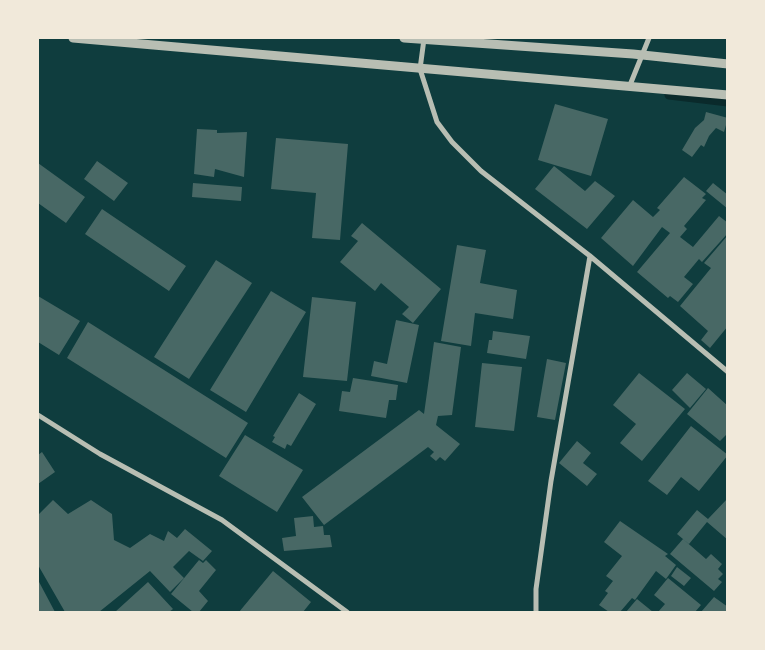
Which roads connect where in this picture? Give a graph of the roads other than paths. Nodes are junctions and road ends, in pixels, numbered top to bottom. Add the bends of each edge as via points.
1 (74, 38) edge
2 (404, 38) edge
3 (649, 38) edge
4 (424, 39) junction
5 (642, 55) junction
6 (728, 64) edge
7 (420, 69) junction
8 (630, 85) junction
9 (728, 95) edge
10 (590, 256) junction
11 (728, 372) edge
12 (38, 415) edge
13 (347, 612) edge
14 (536, 612) edge

1 - 7 street
2 - 4 street
3 - 5 street
4 - 5 street
4 - 7 street
5 - 6 street
5 - 8 street
7 - 8 street
7 - 10 street via 437,122 452,142 481,171
8 - 9 street
10 - 11 street
10 - 14 street via 547,507
12 - 13 street via 100,454 222,520

